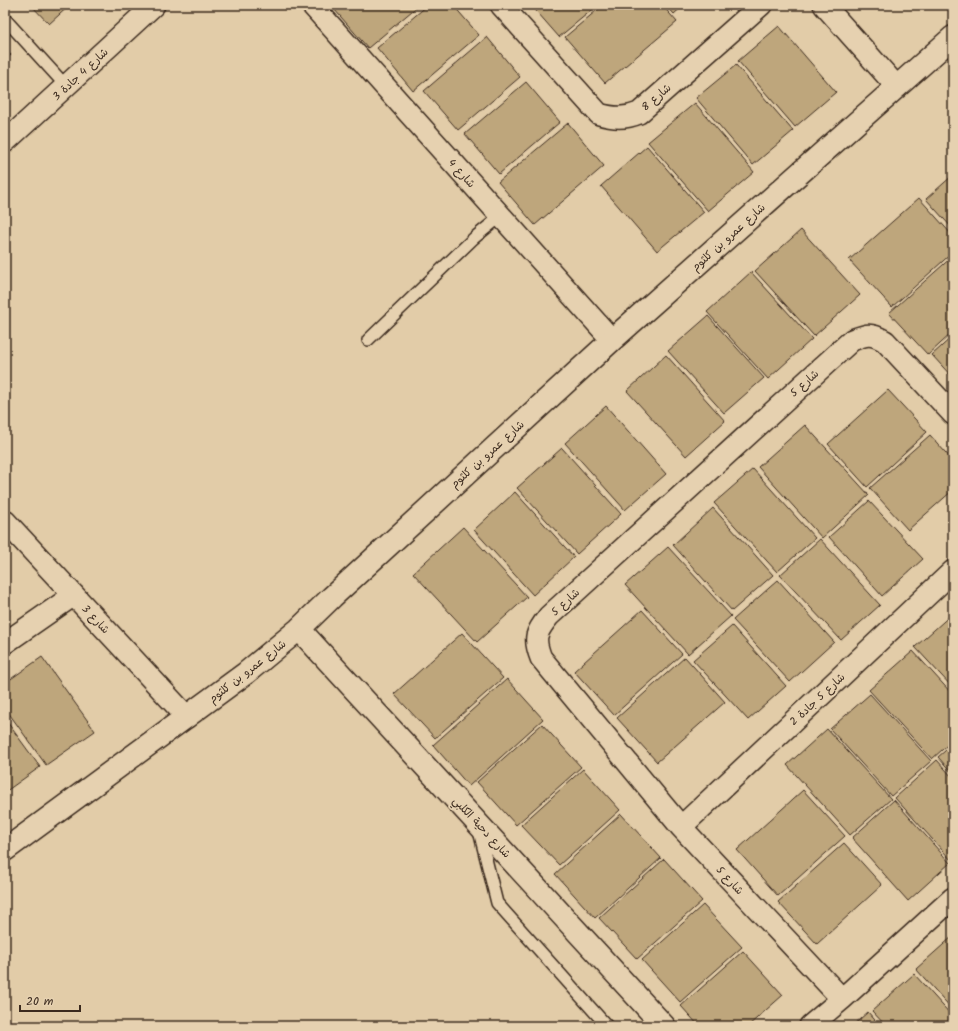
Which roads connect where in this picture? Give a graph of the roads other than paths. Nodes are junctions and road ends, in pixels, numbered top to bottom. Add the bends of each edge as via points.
1 (154, 5) edge
2 (312, 5) edge
3 (501, 5) edge
4 (761, 5) edge
5 (824, 5) edge
6 (5, 19) edge
7 (953, 37) edge
8 (66, 86) junction
9 (896, 87) junction
10 (5, 142) edge
11 (501, 216) junction
12 (368, 340) dead end
13 (612, 340) junction
14 (953, 414) edge
15 (5, 521) edge
16 (953, 571) edge
17 (74, 595) junction
18 (299, 629) junction
19 (5, 643) edge
20 (187, 717) junction
21 (477, 823) junction
22 (681, 827) junction
23 (5, 850) edge
24 (953, 898) edge
25 (842, 999) junction
26 (607, 1026) edge
27 (664, 1026) edge
28 (810, 1026) edge

1 - 8 street, شارع 4 جادة 3
2 - 11 street, شارع 4
3 - 4 street, شارع 8 via 599,114 620,118 639,113
5 - 9 street
6 - 8 lane
7 - 9 street, شارع عمرو بن كلثوم
8 - 10 street, شارع 4 جادة 3
9 - 13 street, شارع عمرو بن كلثوم
11 - 12 lane via 474,238
11 - 13 street, شارع 4
13 - 18 street, شارع عمرو بن كلثوم via 337,591
14 - 22 street, شارع 5 via 885,341 869,335 852,340 555,610 541,626 536,636 541,658
15 - 17 street, شارع 3
16 - 22 street, شارع 5 جادة 2
17 - 19 street
17 - 20 street, شارع 3
18 - 20 street, شارع عمرو بن كلثوم
18 - 21 street, شارع دحية الكلبي
20 - 23 street, شارع عمرو بن كلثوم
21 - 26 lane via 496,903
21 - 27 street, شارع دحية الكلبي
22 - 25 street, شارع 5
24 - 25 street
25 - 28 street

